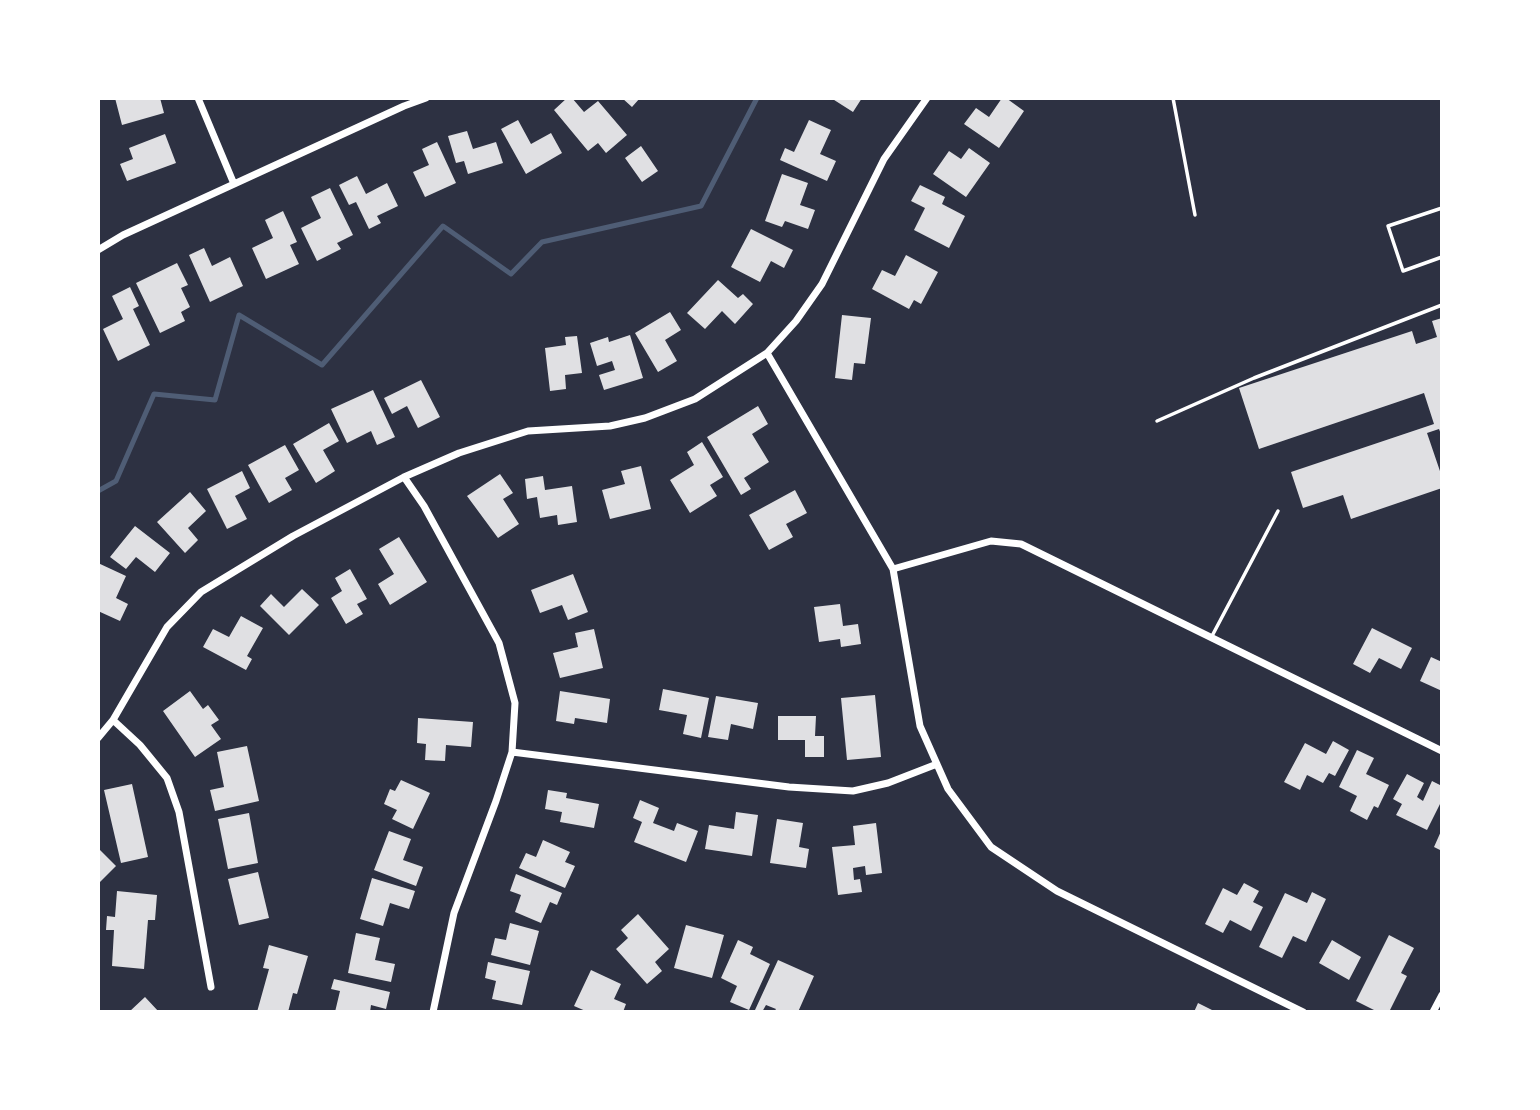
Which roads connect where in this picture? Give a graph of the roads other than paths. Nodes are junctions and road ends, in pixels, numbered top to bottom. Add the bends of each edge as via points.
1 (198, 98) edge
2 (426, 98) edge
3 (927, 98) edge
4 (234, 184) junction
5 (1442, 208) edge
6 (98, 250) edge
7 (1442, 257) edge
8 (1442, 305) edge
9 (767, 353) junction
10 (1157, 421) dead end
11 (404, 477) junction
12 (1278, 511) dead end
13 (893, 569) junction
14 (1212, 637) junction
15 (113, 720) junction
16 (98, 738) edge
17 (1442, 751) edge
18 (512, 752) junction
19 (937, 764) junction
20 (211, 987) dead end
21 (1442, 995) edge
22 (433, 1012) edge
23 (1303, 1012) edge
24 (1433, 1012) edge

1 - 4 street
2 - 4 street
3 - 9 street via 884,159 822,284
4 - 6 street
5 - 7 lane via 1388,226 1403,271
8 - 10 lane
9 - 11 street via 695,400 645,418 610,426 528,431
9 - 13 street
11 - 15 street via 201,592 167,627
11 - 18 street via 499,643 515,703
12 - 14 lane
13 - 14 street via 991,541 1021,544
13 - 19 street via 920,726
14 - 17 street
15 - 16 street
15 - 20 street via 167,778 179,812
18 - 19 street via 853,791
18 - 22 street via 454,912
19 - 23 street via 948,789 991,847 1057,891
21 - 24 street

